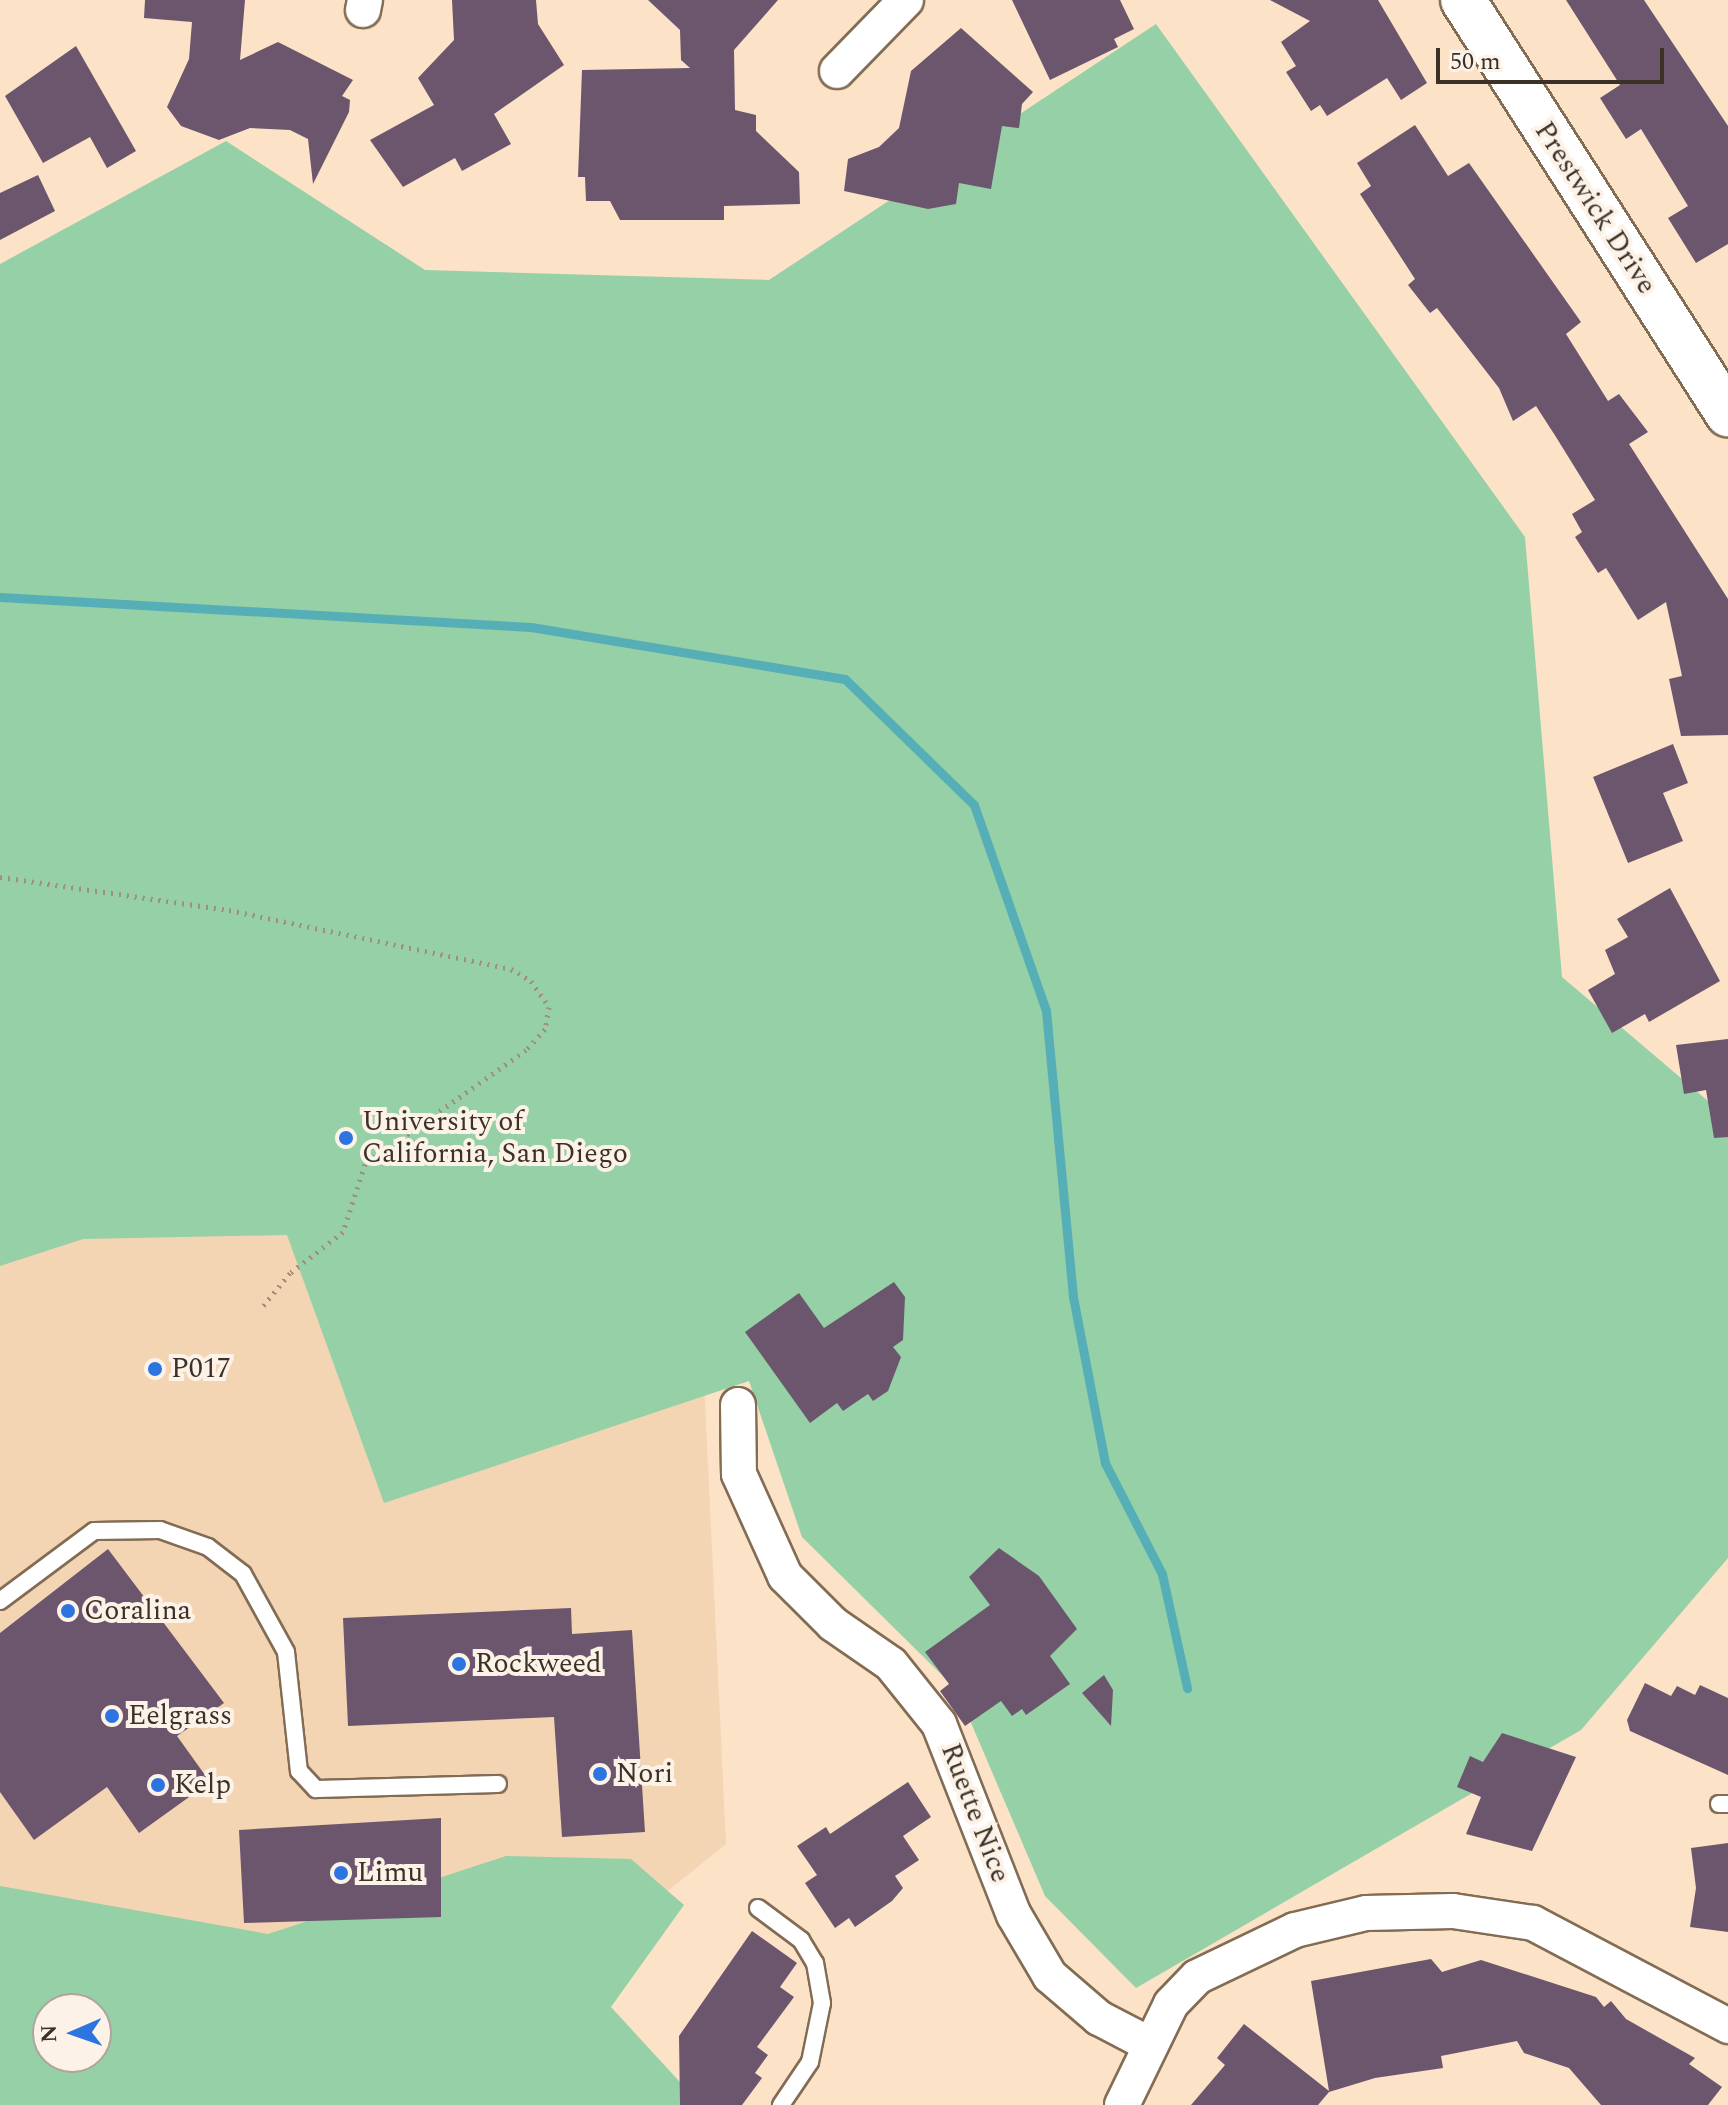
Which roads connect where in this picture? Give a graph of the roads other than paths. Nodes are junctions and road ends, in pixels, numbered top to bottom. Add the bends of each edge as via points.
1 (906, 0) edge
2 (1463, 0) edge
3 (837, 71) dead end
4 (1728, 415) edge
5 (738, 1405) dead end
6 (0, 1601) edge
7 (498, 1784) dead end
8 (758, 1908) dead end
9 (1728, 2026) edge
10 (1149, 2044) junction
11 (781, 2105) edge
12 (1122, 2105) edge

1 - 3 street
2 - 4 street, Prestwick Drive
5 - 10 street, Ruette Nice via 739,1474 785,1576 833,1624 891,1664 939,1724 1014,1915 1050,1976 1099,2018
6 - 7 lane via 94,1531 160,1530 208,1547 243,1574 286,1652 299,1771 316,1789
8 - 11 lane via 801,1940 815,1963 822,2003 810,2062
9 - 10 street via 1533,1923 1424,1912 1366,1913 1238,1953 1180,1995
10 - 12 street

